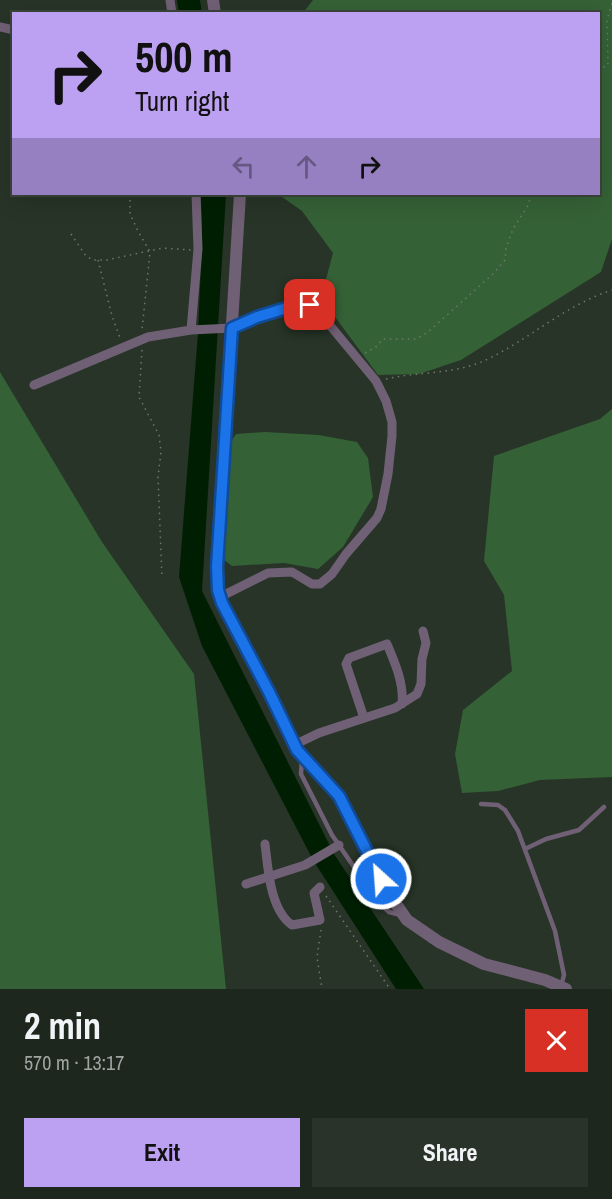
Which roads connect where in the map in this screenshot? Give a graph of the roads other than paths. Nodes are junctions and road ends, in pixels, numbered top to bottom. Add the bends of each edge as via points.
1 (196, 195) edge
2 (240, 195) edge
3 (228, 328) junction
4 (193, 329) junction
5 (34, 385) dead end
6 (220, 597) junction
7 (423, 632) dead end
8 (402, 704) junction
9 (364, 718) junction
10 (298, 750) junction
11 (481, 804) dead end
12 (604, 807) dead end
13 (265, 843) dead end
14 (336, 847) junction
15 (525, 849) junction
16 (270, 876) junction
17 (246, 884) dead end
18 (321, 887) road end
19 (403, 915) junction
20 (563, 987) edge

1 - 4 street via 198,249
2 - 3 street
3 - 4 street
3 - 6 street via 217,567
3 - 6 street via 303,303 318,311 376,381 386,400 392,436 381,509 333,574 320,584 312,584 292,572 268,573
4 - 5 street via 141,340
6 - 10 street
7 - 8 street via 426,643 421,684 417,694
8 - 9 street
8 - 9 street via 396,663 387,644 349,658 346,664
9 - 10 street via 319,733
10 - 14 lane via 301,774
10 - 19 street via 339,796
11 - 15 lane via 498,805 505,810
12 - 15 lane via 579,830
13 - 16 street
14 - 16 street
14 - 19 lane via 378,902 389,912
15 - 20 lane via 555,932
16 - 17 street
16 - 18 street via 279,909 292,924 320,920 314,893
19 - 20 street via 426,935 484,964

